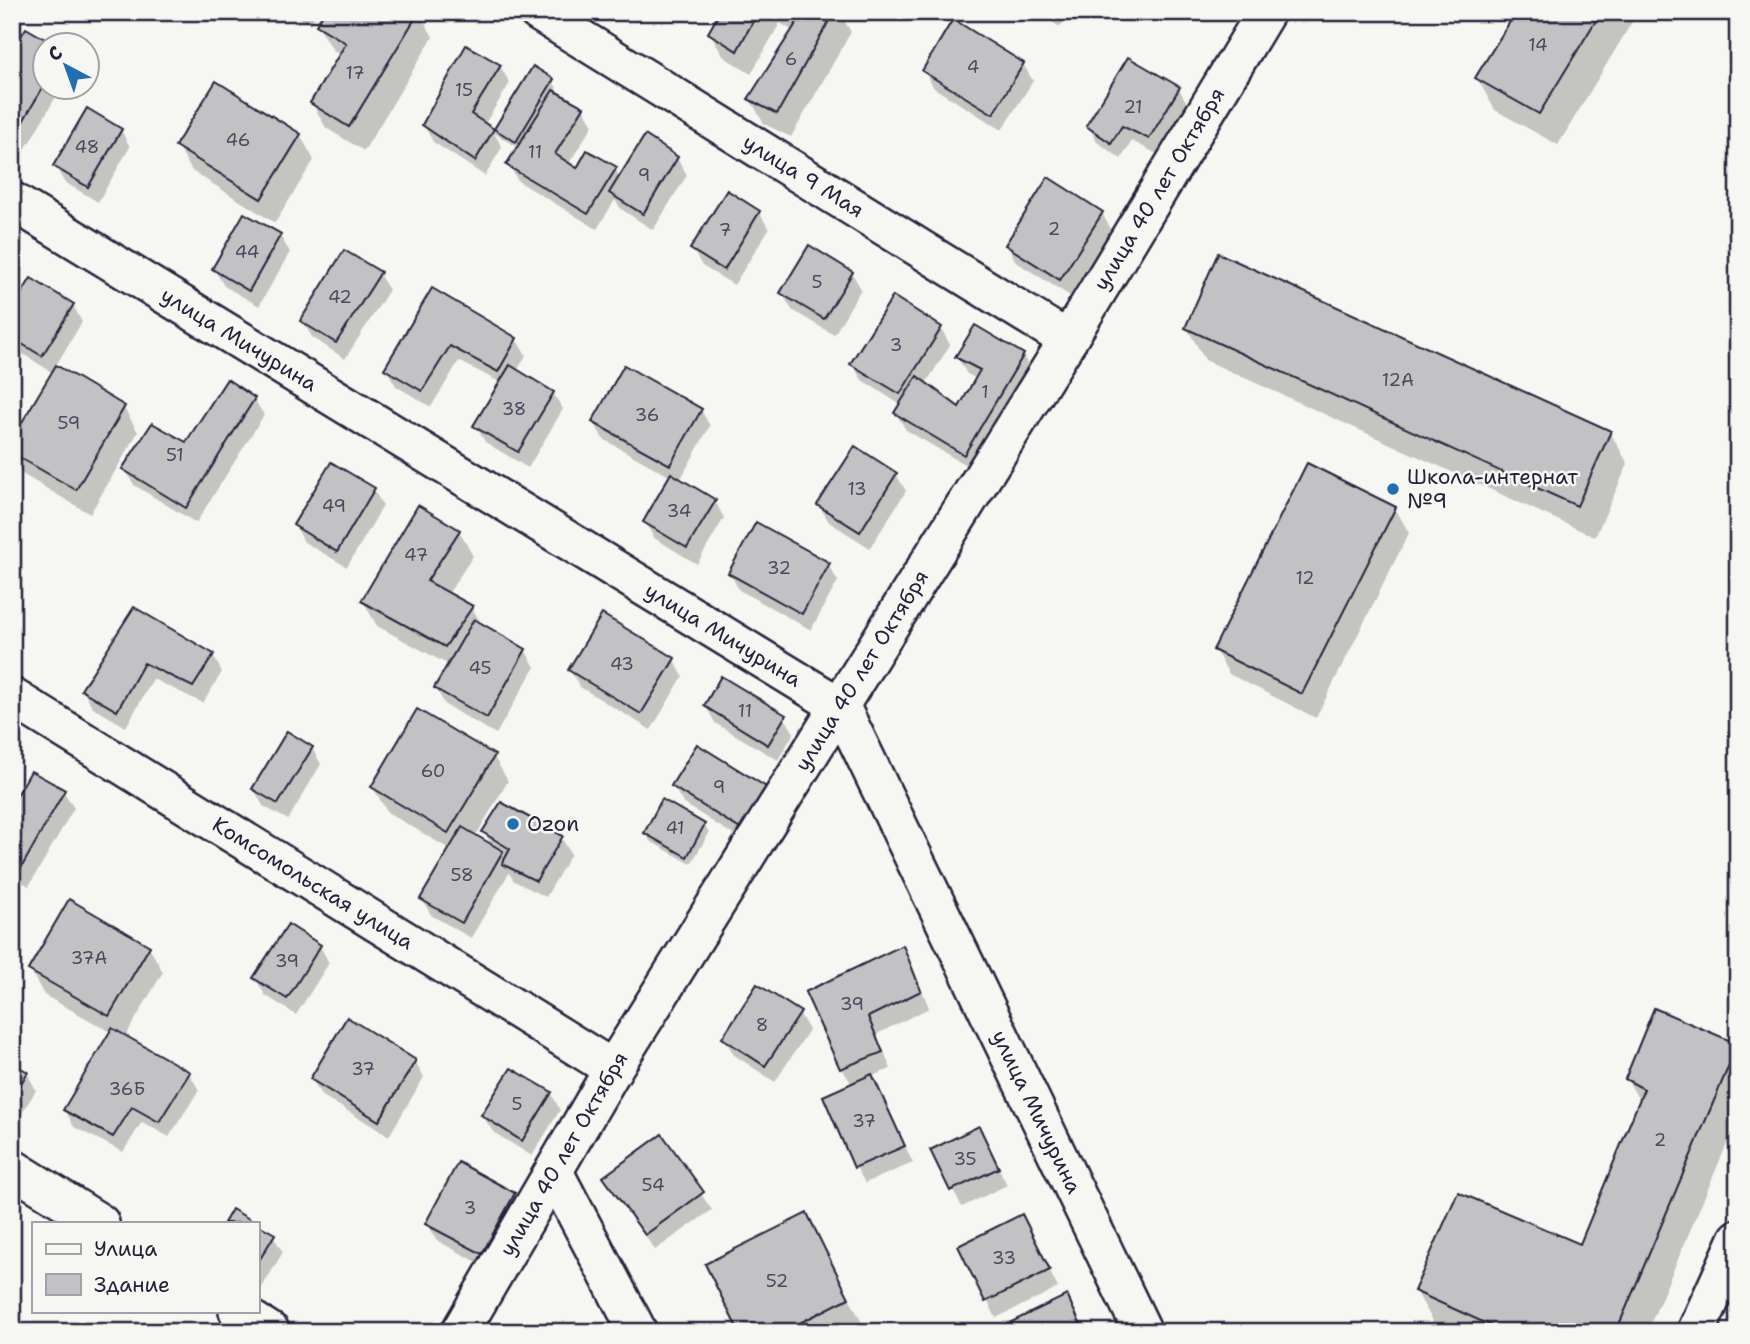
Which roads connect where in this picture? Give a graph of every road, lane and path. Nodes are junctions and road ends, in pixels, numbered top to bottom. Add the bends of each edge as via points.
1 (538, 12) edge
2 (1266, 12) edge
3 (12, 201) edge
4 (1068, 340) junction
5 (12, 697) edge
6 (841, 707) junction
7 (613, 1069) junction
8 (12, 1168) edge
9 (555, 1171) junction
10 (98, 1222) edge
11 (1738, 1239) edge
12 (240, 1312) edge
13 (1707, 1329) edge
14 (271, 1332) edge
15 (460, 1332) edge
16 (638, 1332) edge
17 (1143, 1332) edge

1 - 4 street, улица 9 Мая
2 - 4 street, улица 40 лет Октября
3 - 6 street, улица Мичурина
4 - 6 street, улица 40 лет Октября
5 - 7 street, Комсомольская улица
6 - 7 street, улица 40 лет Октября
6 - 17 street, улица Мичурина
7 - 9 street, улица 40 лет Октября
8 - 10 street
9 - 15 street, улица 40 лет Октября
9 - 16 street
11 - 13 street
12 - 14 street

